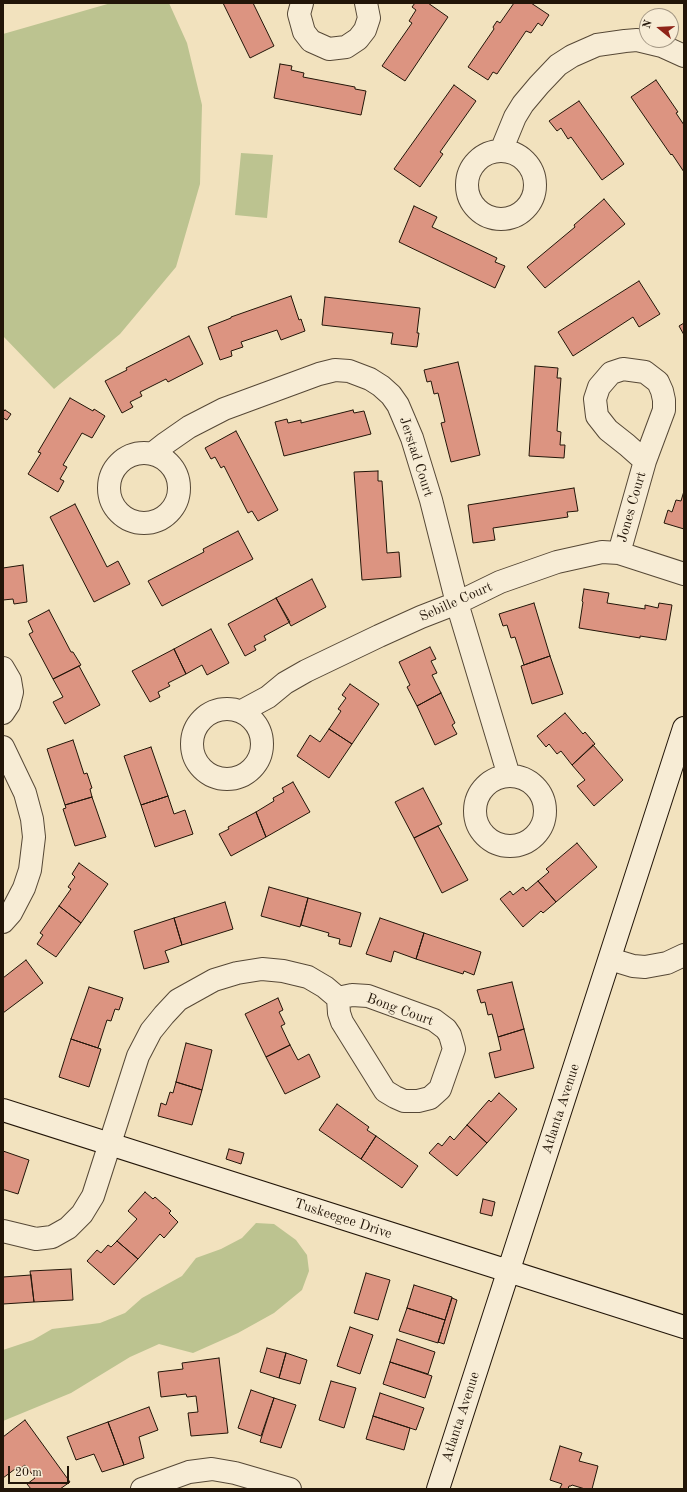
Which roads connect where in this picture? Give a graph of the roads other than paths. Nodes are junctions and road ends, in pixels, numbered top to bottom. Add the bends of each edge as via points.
1 (302, 3) edge
2 (366, 3) edge
3 (684, 56) edge
4 (501, 151) dead end
5 (152, 454) dead end
6 (645, 461) dead end
7 (619, 553) junction
8 (684, 574) edge
9 (457, 603) junction
10 (3, 668) edge
11 (3, 712) edge
12 (242, 712) dead end
13 (684, 728) edge
14 (3, 747) edge
15 (509, 776) dead end
16 (3, 922) edge
17 (684, 955) edge
18 (610, 959) junction
19 (338, 998) junction
20 (3, 1110) edge
21 (108, 1144) junction
22 (3, 1231) edge
23 (509, 1271) junction
24 (684, 1327) edge
25 (142, 1489) edge
26 (290, 1489) edge
27 (438, 1489) edge

1 - 2 street via 299,14 304,32 311,41 329,49 346,47 358,39 365,30 369,18
3 - 4 street via 662,46 637,40 597,45 572,56 558,65 523,104 515,116
5 - 9 street, Jerstad Court via 177,435 224,409 319,374 335,370 370,379 391,395 406,422 431,500
6 - 7 street, Jones Court
7 - 8 street, Sebille Court
7 - 9 street, Sebille Court via 602,552 557,562 500,582
9 - 12 street, Sebille Court via 421,617 306,671
9 - 15 street, Jerstad Court
10 - 11 street via 10,680 12,692 9,704
13 - 18 street, Atlanta Avenue
14 - 16 street via 25,793 34,836 28,876 12,912
17 - 18 street via 667,963 646,967
18 - 23 street, Atlanta Avenue
19 - 19 street, Bong Court via 342,1022 385,1091 404,1101 418,1101 430,1098 440,1089 454,1049 446,1029 434,1020 368,996 352,995
19 - 21 street via 308,977 262,969 214,980 178,1000 151,1031 138,1056
20 - 21 street, Tuskeegee Drive
21 - 22 street via 93,1196 82,1214 68,1228 52,1237 36,1239
21 - 23 street, Tuskeegee Drive
23 - 24 street, Tuskeegee Drive
23 - 27 street, Atlanta Avenue
25 - 26 street via 189,1472 212,1469

